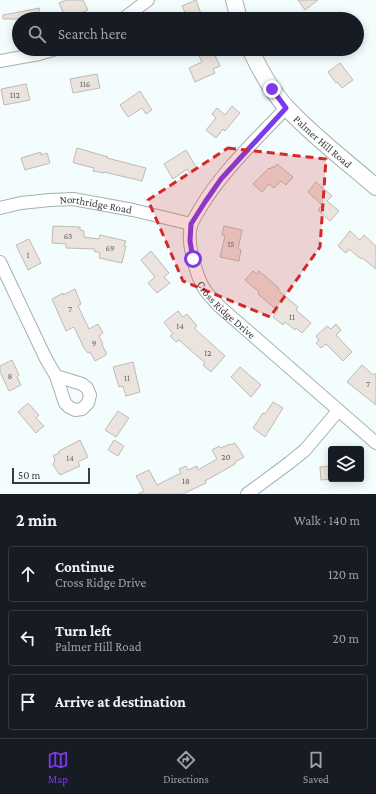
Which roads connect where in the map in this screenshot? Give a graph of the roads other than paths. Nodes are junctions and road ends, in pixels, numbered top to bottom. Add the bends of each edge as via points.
1 (148, 0) edge
2 (234, 0) edge
3 (132, 12) edge
4 (237, 12) edge
5 (28, 56) edge
6 (253, 56) edge
7 (0, 61) edge
8 (286, 108) junction
9 (376, 187) edge
10 (0, 208) edge
11 (191, 224) junction
12 (0, 262) edge
13 (56, 376) dead end
14 (338, 411) junction
15 (376, 443) edge
16 (248, 494) edge

1 - 3 street
2 - 4 main road
5 - 7 street
6 - 8 main road, Palmer Hill Road
8 - 9 main road, Palmer Hill Road
8 - 11 street via 221,179
10 - 11 street, Northridge Road via 21,203 73,199
11 - 14 street, Cross Ridge Drive via 193,259 206,291 219,306
12 - 13 street
14 - 15 street, Cross Ridge Drive
14 - 16 street via 305,450

